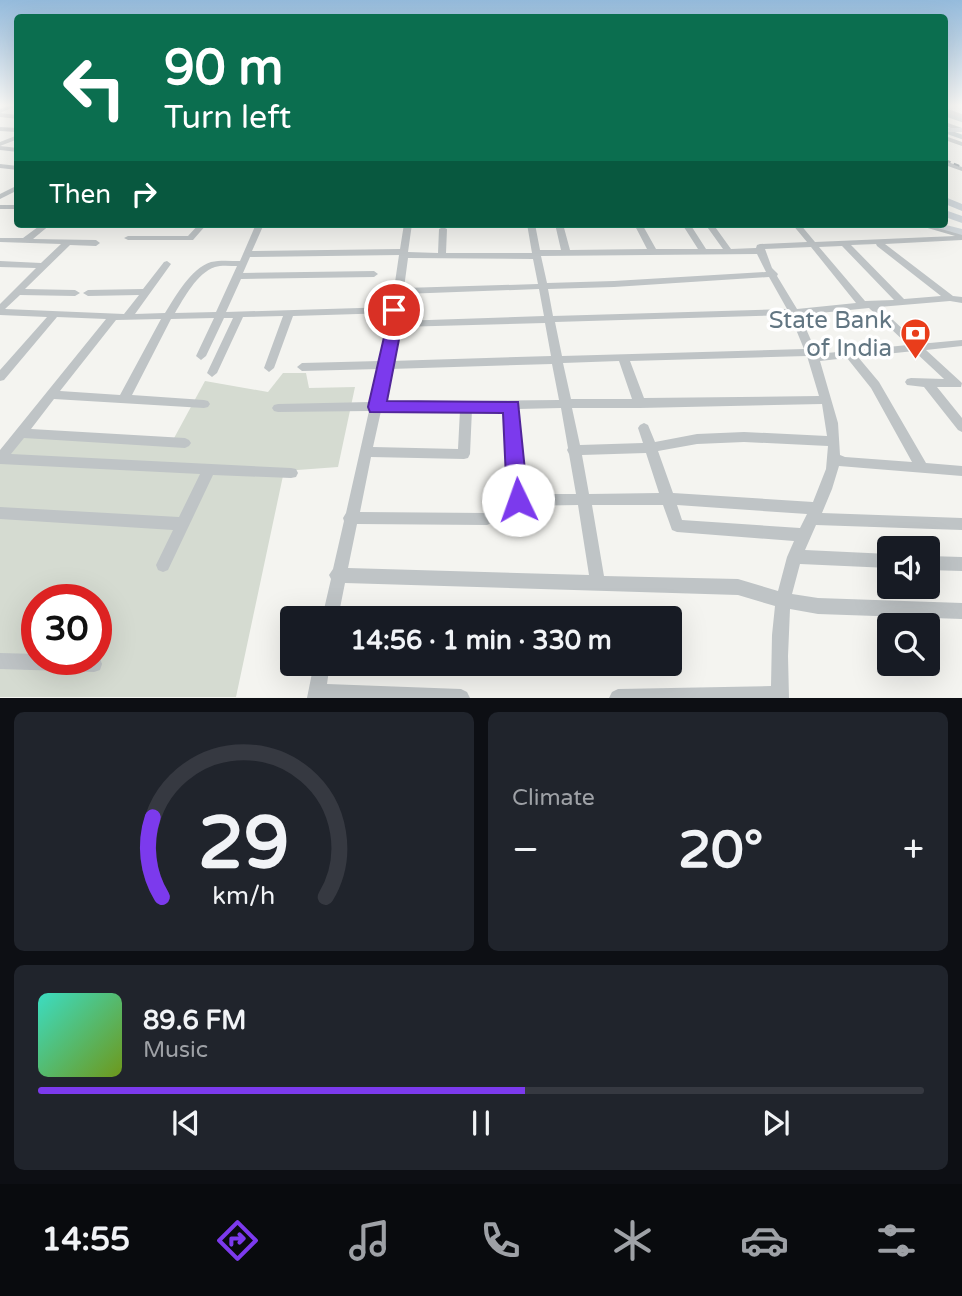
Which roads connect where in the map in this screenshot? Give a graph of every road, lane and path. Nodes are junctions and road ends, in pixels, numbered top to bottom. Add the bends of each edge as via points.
1 (42, 228) edge
2 (199, 228) edge
3 (258, 228) edge
4 (407, 228) edge
5 (532, 228) edge
6 (560, 228) edge
7 (640, 228) edge
8 (689, 228) edge
9 (712, 228) edge
10 (799, 228) edge
11 (938, 228) edge
12 (944, 228) edge
13 (443, 229) dead end
14 (962, 233) edge
15 (128, 238) dead end
16 (620, 239) dead end
17 (0, 240) edge
18 (25, 241) junction
19 (68, 242) junction
20 (96, 243) dead end
21 (880, 244) junction
22 (810, 245) junction
23 (846, 245) junction
24 (728, 250) junction
25 (760, 250) junction
26 (703, 251) junction
27 (626, 252) junction
28 (653, 252) junction
29 (565, 253) junction
30 (403, 254) junction
31 (537, 255) junction
32 (442, 256) junction
33 (246, 258) junction
34 (167, 264) dead end
35 (2, 266) edge
36 (43, 266) junction
37 (374, 274) dead end
38 (774, 274) junction
39 (239, 276) junction
40 (543, 286) junction
41 (397, 291) junction
42 (17, 292) junction
43 (145, 292) junction
44 (75, 293) dead end
45 (88, 293) dead end
46 (950, 298) junction
47 (962, 300) edge
48 (901, 302) junction
49 (871, 305) junction
50 (0, 311) edge
51 (389, 311) junction
52 (794, 312) junction
53 (55, 314) junction
54 (220, 315) junction
55 (288, 315) junction
56 (114, 316) junction
57 (169, 316) junction
58 (239, 316) junction
59 (127, 317) junction
60 (552, 321) junction
61 (394, 324) junction
62 (962, 343) edge
63 (917, 347) junction
64 (849, 354) junction
65 (811, 355) junction
66 (201, 356) dead end
67 (623, 357) junction
68 (556, 360) junction
69 (382, 365) junction
70 (302, 367) dead end
71 (269, 368) dead end
72 (212, 373) dead end
73 (0, 377) edge
74 (911, 382) dead end
75 (927, 383) junction
76 (959, 384) edge
77 (51, 395) junction
78 (124, 400) junction
79 (825, 400) junction
80 (204, 404) dead end
81 (640, 404) junction
82 (512, 406) junction
83 (564, 406) junction
84 (370, 407) junction
85 (466, 407) junction
86 (278, 408) dead end
87 (644, 428) dead end
88 (962, 428) edge
89 (21, 433) junction
90 (833, 441) junction
91 (185, 443) dead end
92 (650, 448) junction
93 (573, 450) junction
94 (365, 452) junction
95 (835, 458) junction
96 (0, 459) edge
97 (209, 469) junction
98 (923, 469) junction
99 (962, 471) edge
100 (291, 473) dead end
101 (667, 499) junction
102 (585, 500) junction
103 (0, 513) edge
104 (814, 514) junction
105 (350, 518) junction
106 (487, 519) dead end
107 (184, 524) junction
108 (962, 524) edge
109 (803, 535) junction
110 (795, 557) junction
111 (877, 560) edge
112 (940, 563) edge
113 (962, 564) edge
114 (163, 565) dead end
115 (337, 575) junction
116 (598, 583) junction
117 (782, 600) junction
118 (332, 606) edge
119 (962, 611) edge
120 (0, 661) edge
121 (21, 662) edge
122 (320, 676) edge
123 (316, 695) edge
124 (780, 696) edge
125 (461, 698) edge
126 (618, 698) edge

1 - 18 street
2 - 15 street via 190,238
3 - 33 street
4 - 30 street
5 - 31 street
6 - 29 street
7 - 28 street
8 - 26 street
9 - 24 street
10 - 22 street
11 - 14 street
12 - 14 main road
13 - 32 street
14 - 21 street
16 - 27 street
17 - 18 street
18 - 19 street
19 - 20 street
19 - 36 street
21 - 23 street
21 - 46 street
22 - 23 street
22 - 25 street via 761,245
22 - 49 street via 862,304
23 - 48 street
24 - 25 street
24 - 26 street
25 - 38 street
26 - 28 street
27 - 28 street
27 - 29 street
29 - 31 street
30 - 32 street
30 - 33 street
30 - 41 street
31 - 32 street
31 - 40 street
33 - 39 street
33 - 57 street via 209,265 185,289
34 - 43 street
35 - 36 street
36 - 42 street
37 - 39 street
38 - 40 street
38 - 52 street
39 - 54 street
40 - 41 street
40 - 60 street
41 - 51 street
42 - 44 street
42 - 50 street
43 - 45 street
43 - 59 street
46 - 47 street
46 - 48 street
48 - 49 street
49 - 52 street
49 - 63 street
50 - 53 street
51 - 55 street
51 - 61 street
52 - 60 street
52 - 65 street
53 - 56 street
53 - 73 street
54 - 57 street
54 - 58 street
54 - 66 street
55 - 58 street
55 - 71 street
56 - 59 street
56 - 77 street
57 - 59 street
57 - 78 street
58 - 72 street
60 - 61 street
60 - 68 street
61 - 69 street
62 - 63 street
63 - 64 street
63 - 76 street
64 - 65 street
64 - 98 street via 875,385
65 - 67 street
65 - 79 street
67 - 68 street
67 - 81 street
68 - 69 street
68 - 83 street
69 - 70 street
69 - 84 street
74 - 75 street
75 - 76 street
75 - 88 street
77 - 78 street
77 - 89 street
78 - 80 street
79 - 81 street
79 - 90 street via 833,422
81 - 83 street
82 - 83 street
82 - 85 street
82 - 102 street via 518,500
83 - 93 street
84 - 85 street
84 - 86 street
84 - 94 street
85 - 94 street via 464,454
87 - 92 street
89 - 91 street
89 - 96 street
90 - 92 street via 709,438
90 - 95 street
92 - 93 street
92 - 101 street
93 - 102 street
94 - 105 street
95 - 98 street
95 - 104 street
96 - 97 street
97 - 100 street
97 - 107 street
98 - 99 street
101 - 102 street
101 - 104 street
101 - 109 street via 677,526
102 - 116 street
103 - 107 street
104 - 108 street
104 - 109 street
105 - 106 street
105 - 115 street
107 - 114 street
109 - 110 street
110 - 111 street
110 - 117 street
112 - 113 street
115 - 116 street
115 - 118 street
116 - 117 street via 738,587
117 - 119 street via 840,608
117 - 124 street
120 - 121 street
122 - 123 street
123 - 125 street
124 - 126 street

